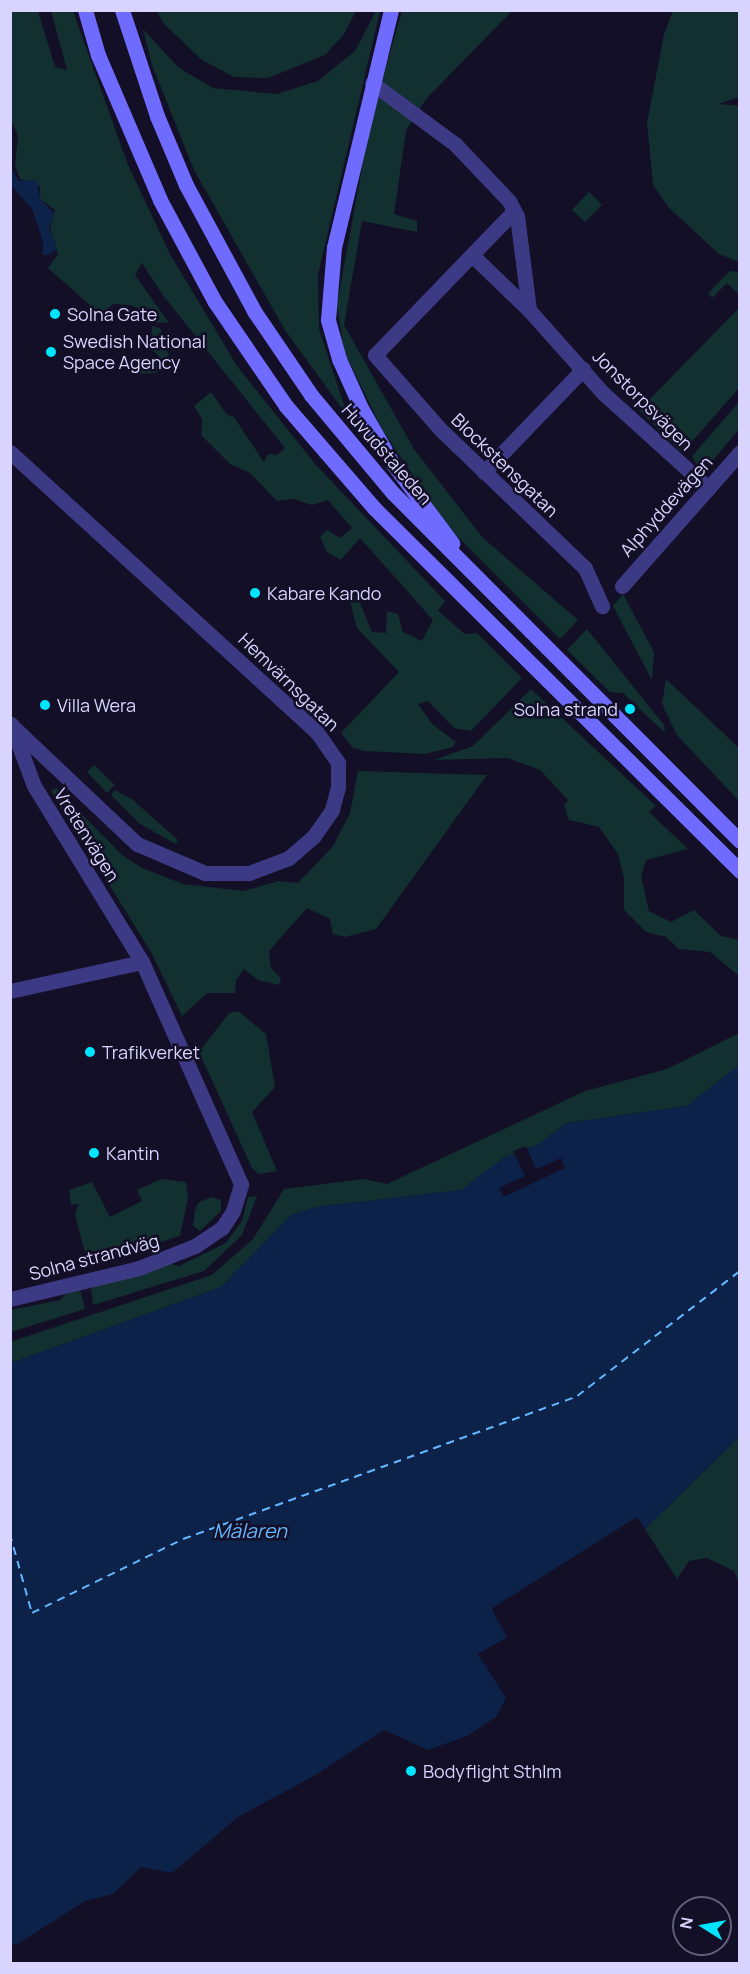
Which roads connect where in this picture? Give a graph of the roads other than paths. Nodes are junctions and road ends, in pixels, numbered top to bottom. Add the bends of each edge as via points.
1 (85, 10) edge
2 (122, 10) edge
3 (391, 10) edge
4 (372, 83) junction
5 (514, 211) junction
6 (472, 255) junction
7 (530, 310) junction
8 (583, 369) junction
9 (10, 452) edge
10 (740, 452) edge
11 (484, 472) junction
12 (708, 488) junction
13 (622, 586) dead end
14 (492, 596) junction
15 (602, 606) dead end
16 (10, 724) edge
17 (740, 841) edge
18 (740, 871) edge
19 (142, 962) junction
20 (10, 991) edge
21 (10, 1299) edge

1 - 18 main road via 98,55 165,210 215,302 286,406 422,557
2 - 14 main road, Huvudstaleden via 157,116 186,185 254,311 311,395 385,484
3 - 4 main road
4 - 5 street via 455,144 485,173
4 - 14 main road via 334,247 328,320 339,359 393,464
5 - 6 street
5 - 7 street
6 - 7 street, Jonstorpsvägen
6 - 11 street, Blockstensgatan via 375,355
7 - 8 street, Jonstorpsvägen
8 - 11 street
8 - 12 street, Jonstorpsvägen via 612,402
9 - 16 street, Hemvärnsgatan via 316,731 338,763 338,787 332,810 314,836 289,858 249,873 205,873 137,844
10 - 12 street, Alphyddevägen
11 - 15 street, Blockstensgatan via 585,568
12 - 13 street, Alphyddevägen
14 - 17 main road, Huvudstaleden
16 - 19 street, Vretenvägen via 34,786
19 - 20 street
19 - 21 street, Solna strandväg via 241,1184 233,1211 222,1228 207,1240 166,1258

